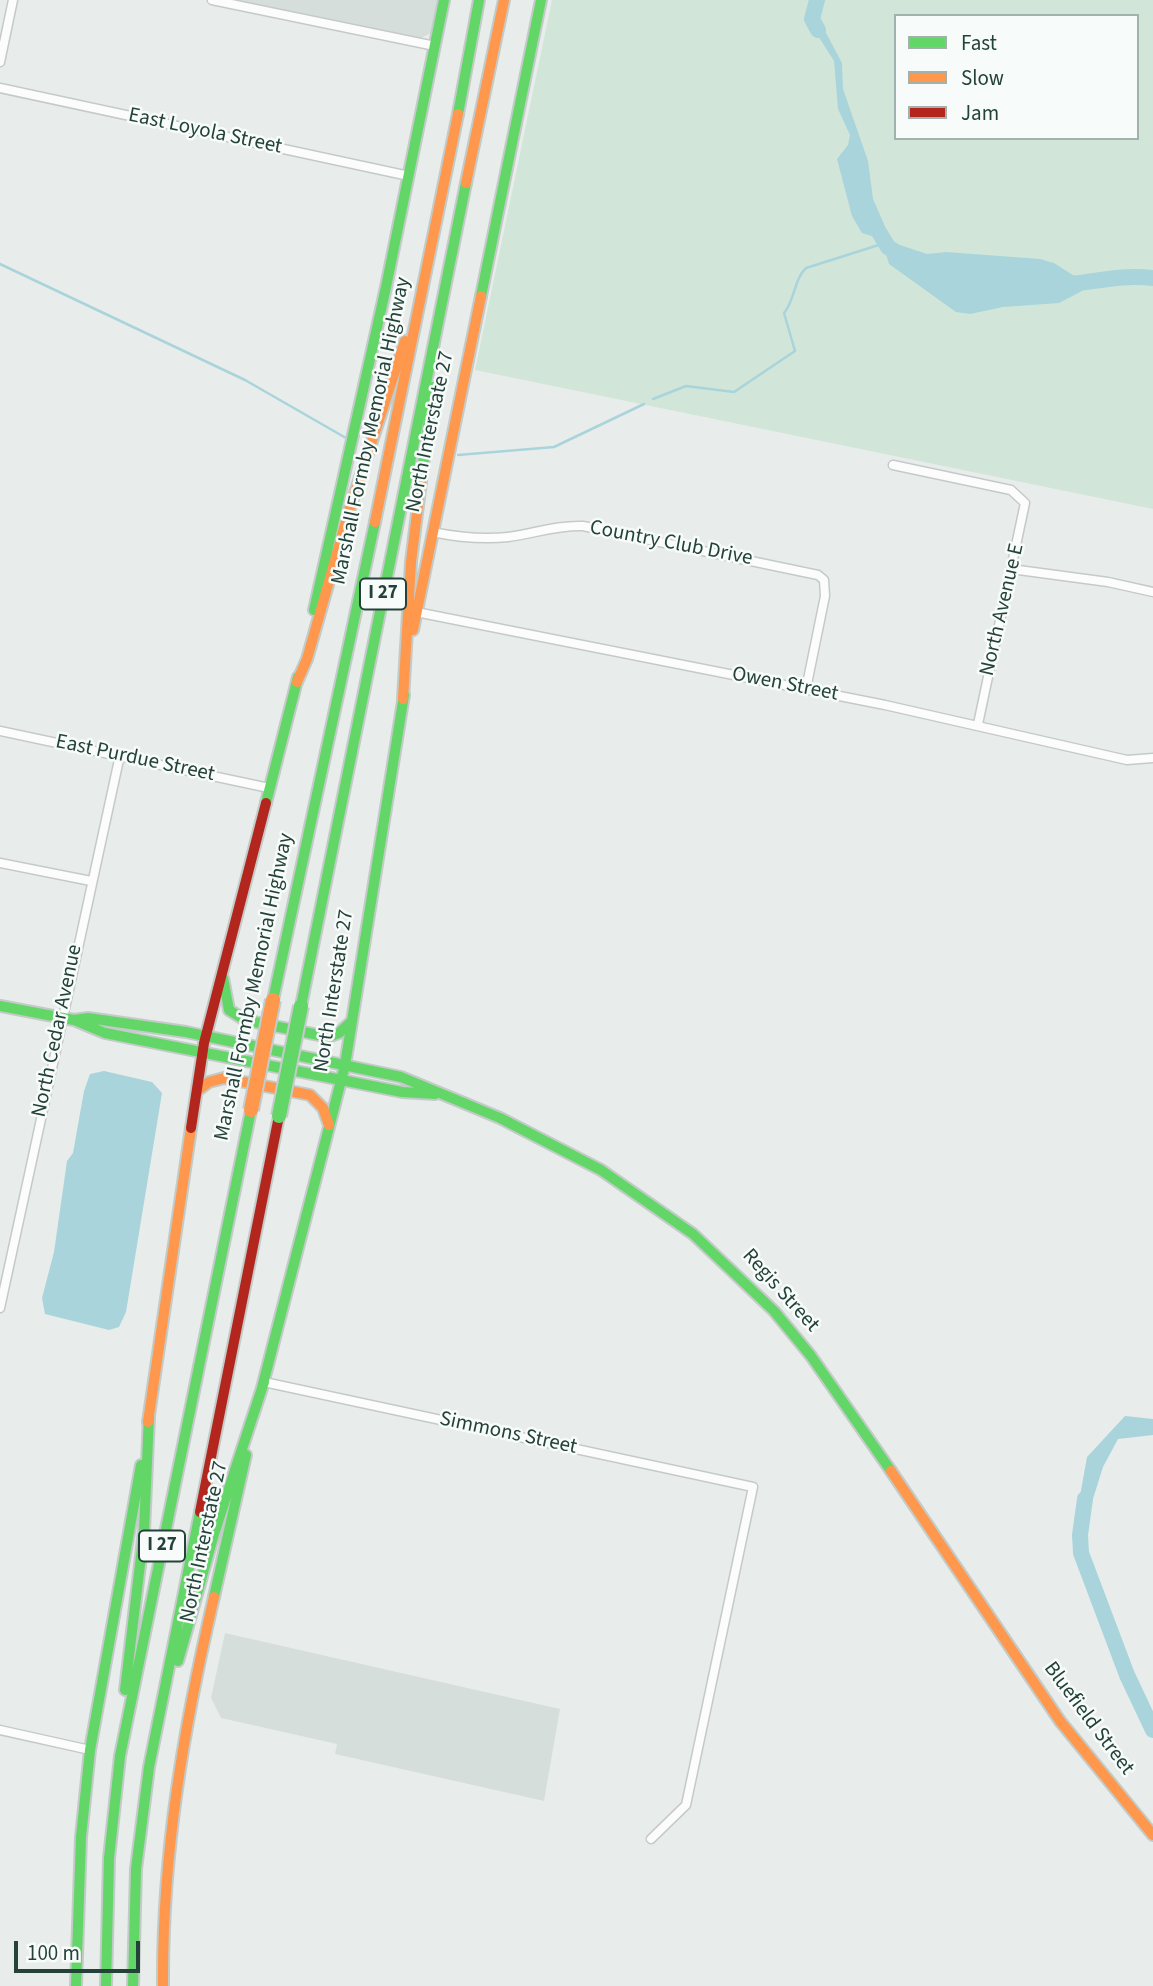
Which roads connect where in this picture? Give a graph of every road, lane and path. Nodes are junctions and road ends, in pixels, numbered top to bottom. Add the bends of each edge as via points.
1 (13, 0) edge
2 (212, 0) edge
3 (444, 0) edge
4 (479, 0) edge
5 (504, 0) edge
6 (541, 0) edge
7 (435, 46) junction
8 (0, 62) edge
9 (0, 88) edge
10 (409, 176) junction
11 (467, 183) junction
12 (424, 295) junction
13 (893, 465) dead end
14 (432, 532) junction
15 (1011, 569) junction
16 (1153, 592) edge
17 (416, 612) junction
18 (297, 682) junction
19 (806, 689) junction
20 (403, 699) junction
21 (978, 724) junction
22 (0, 731) edge
23 (120, 755) junction
24 (1153, 758) edge
25 (269, 788) junction
26 (0, 863) edge
27 (91, 881) junction
28 (222, 972) junction
29 (0, 1006) edge
30 (67, 1019) junction
31 (352, 1021) junction
32 (206, 1035) junction
33 (203, 1052) junction
34 (345, 1065) junction
35 (342, 1080) junction
36 (197, 1091) junction
37 (438, 1094) junction
38 (329, 1128) junction
39 (0, 1308) edge
40 (264, 1382) junction
41 (149, 1416) junction
42 (993, 1625) joint
43 (0, 1730) edge
44 (90, 1750) junction
45 (120, 1756) junction
46 (149, 1767) junction
47 (1153, 1835) edge
48 (651, 1839) dead end
49 (76, 1986) edge
50 (106, 1986) edge
51 (133, 1986) edge
52 (163, 1986) edge

1 - 8 street
2 - 7 street
3 - 7 main road
4 - 12 main road, Marshall Formby Memorial Highway / I 27
5 - 11 main road, Marshall Formby Memorial Highway / I 27
6 - 14 main road, North Interstate 27
7 - 10 main road
9 - 10 street, East Loyola Street
10 - 18 main road
11 - 20 main road via 466,214 421,464
11 - 46 main road, Marshall Formby Memorial Highway / I 27, bridge
12 - 18 main road via 348,514
12 - 45 main road, Marshall Formby Memorial Highway / I 27, bridge via 348,636
13 - 15 street, North Avenue E via 1021,496 1026,509
14 - 17 main road, North Interstate 27
14 - 19 street, Country Club Drive via 472,539 583,526 818,575 824,580 825,596
15 - 16 street
15 - 21 street, North Avenue E
17 - 19 street, Owen Street
17 - 20 main road, North Interstate 27
18 - 25 main road
19 - 21 street, Owen Street
20 - 31 main road, North Interstate 27
21 - 24 street, Owen Street via 1127,760
22 - 23 street, East Purdue Street
23 - 25 street, East Purdue Street
23 - 27 street, North Cedar Avenue
25 - 28 main road
26 - 27 street
27 - 30 street, North Cedar Avenue
28 - 31 main road via 226,1004 236,1017 328,1037
28 - 32 main road
29 - 30 main road
30 - 32 main road, Regis Street via 122,1021
30 - 33 main road, Regis Street via 105,1033
30 - 39 street, North Cedar Avenue
31 - 34 main road, North Interstate 27
32 - 33 main road
32 - 34 main road, Regis Street
33 - 35 main road, Regis Street
33 - 36 main road
34 - 35 main road, North Interstate 27
34 - 37 main road, Regis Street via 399,1076
35 - 37 main road, Regis Street
35 - 38 main road, North Interstate 27
36 - 38 main road via 224,1078 310,1095 323,1108
36 - 41 main road
37 - 42 main road, Regis Street via 520,1125 583,1157 669,1213 725,1261 770,1306 824,1374
38 - 40 main road, North Interstate 27
40 - 46 main road via 214,1534
40 - 48 street, Simmons Street via 753,1487 686,1805
40 - 52 main road, North Interstate 27 via 173,1796 165,1870
41 - 44 main road
41 - 45 main road via 144,1531
42 - 47 main road, Bluefield Street via 1084,1754
43 - 44 street
44 - 49 main road via 81,1837
45 - 50 main road, Marshall Formby Memorial Highway / I 27 via 109,1858
46 - 51 main road, Marshall Formby Memorial Highway / I 27 via 136,1869

